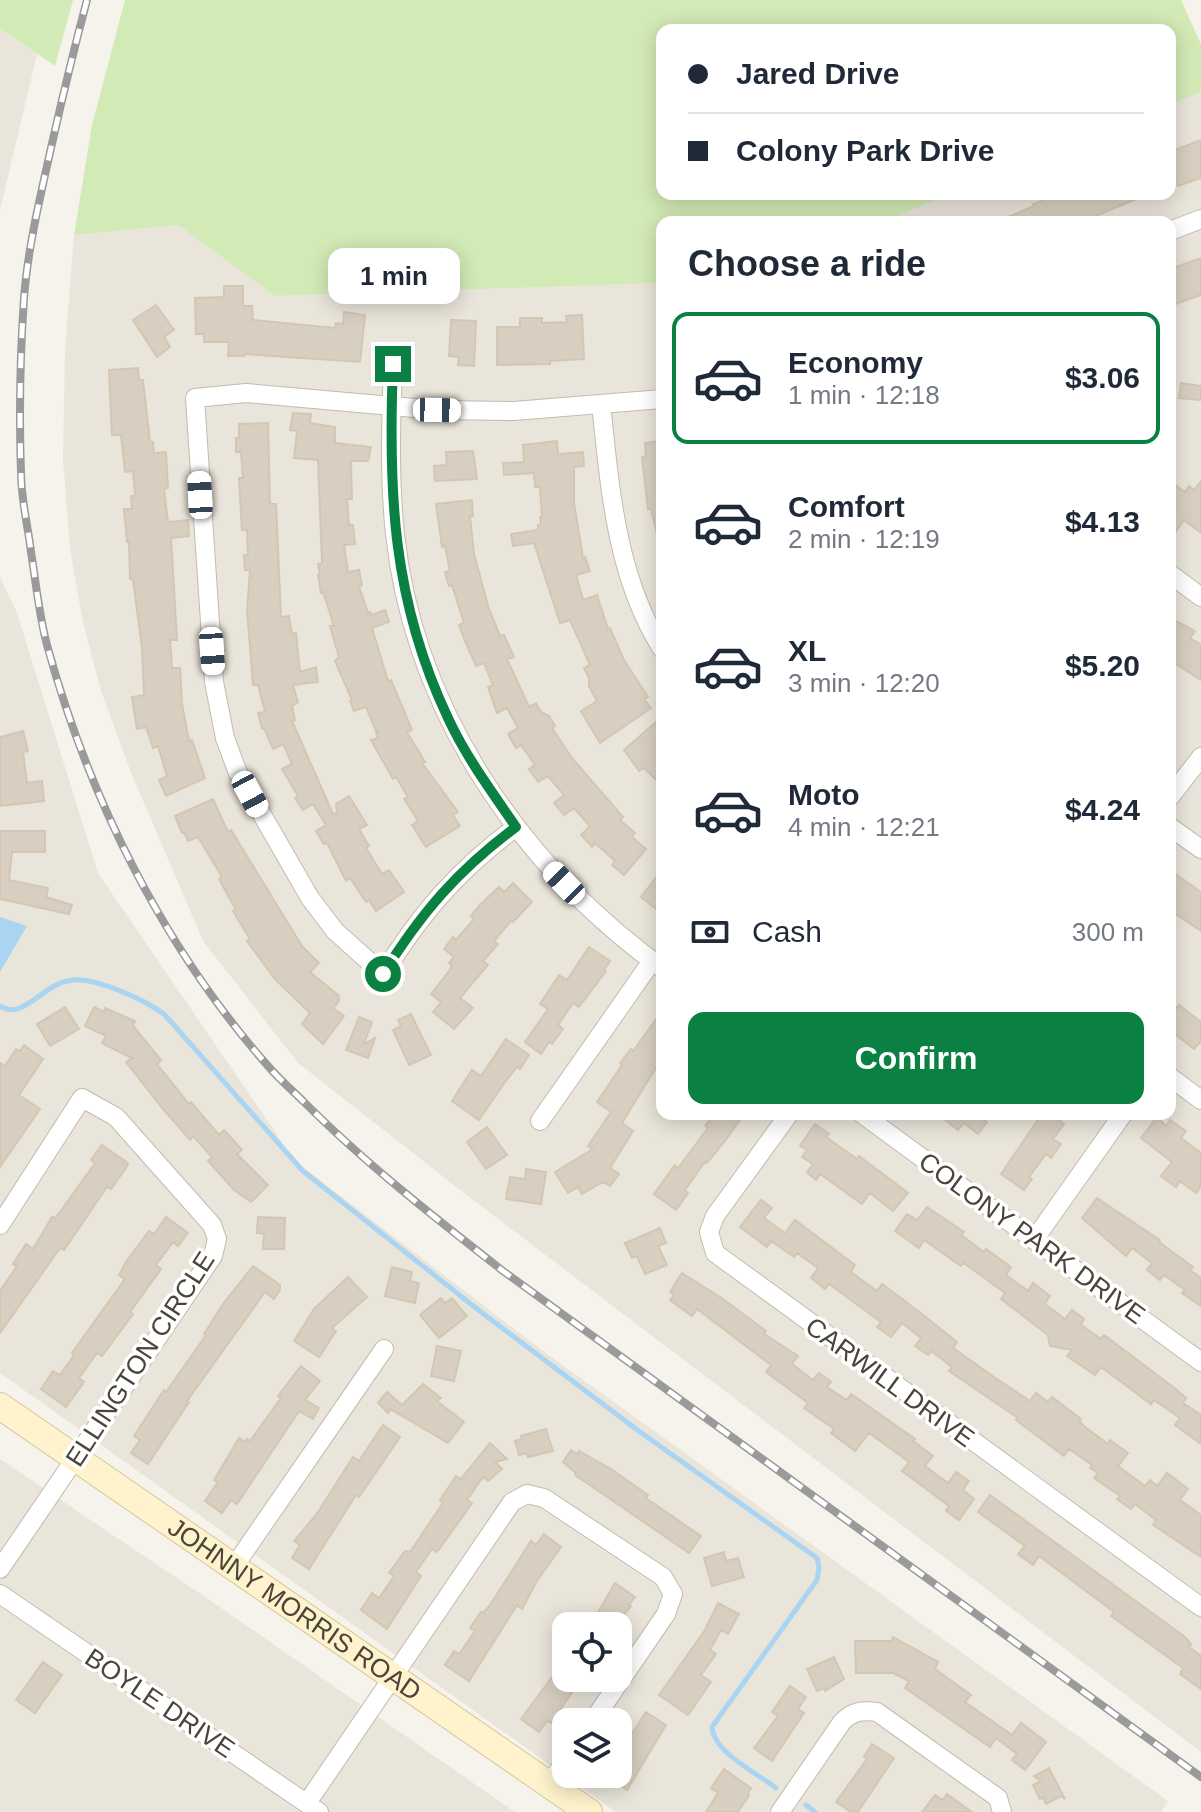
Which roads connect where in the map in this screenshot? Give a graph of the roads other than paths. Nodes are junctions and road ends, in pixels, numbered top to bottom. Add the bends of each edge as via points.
1 (1201, 219) edge
2 (1176, 229) edge
3 (393, 364) dead end
4 (656, 399) edge
5 (601, 404) junction
6 (392, 405) junction
7 (1176, 578) edge
8 (1201, 597) edge
9 (656, 638) edge
10 (1201, 757) edge
11 (1176, 789) edge
12 (516, 827) junction
13 (1176, 831) edge
14 (1201, 849) edge
15 (656, 964) edge
16 (656, 966) edge
17 (1176, 1081) edge
18 (1201, 1100) edge
19 (785, 1120) edge
20 (870, 1120) edge
21 (1119, 1120) edge
22 (540, 1121) dead end
23 (0, 1225) edge
24 (1034, 1240) junction
25 (384, 1349) dead end
26 (1201, 1362) edge
27 (0, 1406) edge
28 (75, 1458) junction
29 (233, 1568) junction
30 (0, 1569) edge
31 (0, 1594) edge
32 (1201, 1607) edge
33 (392, 1676) junction
34 (602, 1708) edge
35 (552, 1780) edge
36 (549, 1784) junction
37 (313, 1808) edge
38 (589, 1812) edge
39 (780, 1812) edge
40 (1002, 1812) edge

1 - 2 street
3 - 6 street
4 - 5 street
5 - 6 street via 514,411
5 - 9 street via 621,547
6 - 12 street via 396,537 413,625 449,720
6 - 12 street via 246,393 195,398 214,682 225,738 238,773 310,898 335,931 383,974 450,883
7 - 8 street
10 - 11 street
12 - 15 street via 595,915
13 - 14 street
16 - 22 street
17 - 18 street
19 - 32 street, CARWILL DRIVE via 715,1216 709,1232 715,1253
20 - 24 street, COLONY PARK DRIVE
21 - 24 street
23 - 28 street, ELLINGTON CIRCLE via 82,1098 116,1117 212,1225 217,1239 213,1256
24 - 26 street, COLONY PARK DRIVE
25 - 29 street
27 - 28 street, JOHNNY MORRIS ROAD
28 - 29 street, JOHNNY MORRIS ROAD
28 - 30 street, ELLINGTON CIRCLE
29 - 33 street, JOHNNY MORRIS ROAD
31 - 37 street, BOYLE DRIVE
33 - 34 street via 512,1502 527,1494 544,1498 663,1577 673,1594 666,1614
33 - 36 street, JOHNNY MORRIS ROAD
33 - 37 street
35 - 36 street
36 - 38 street, JOHNNY MORRIS ROAD
39 - 40 street via 842,1722 864,1710 877,1712 998,1798

